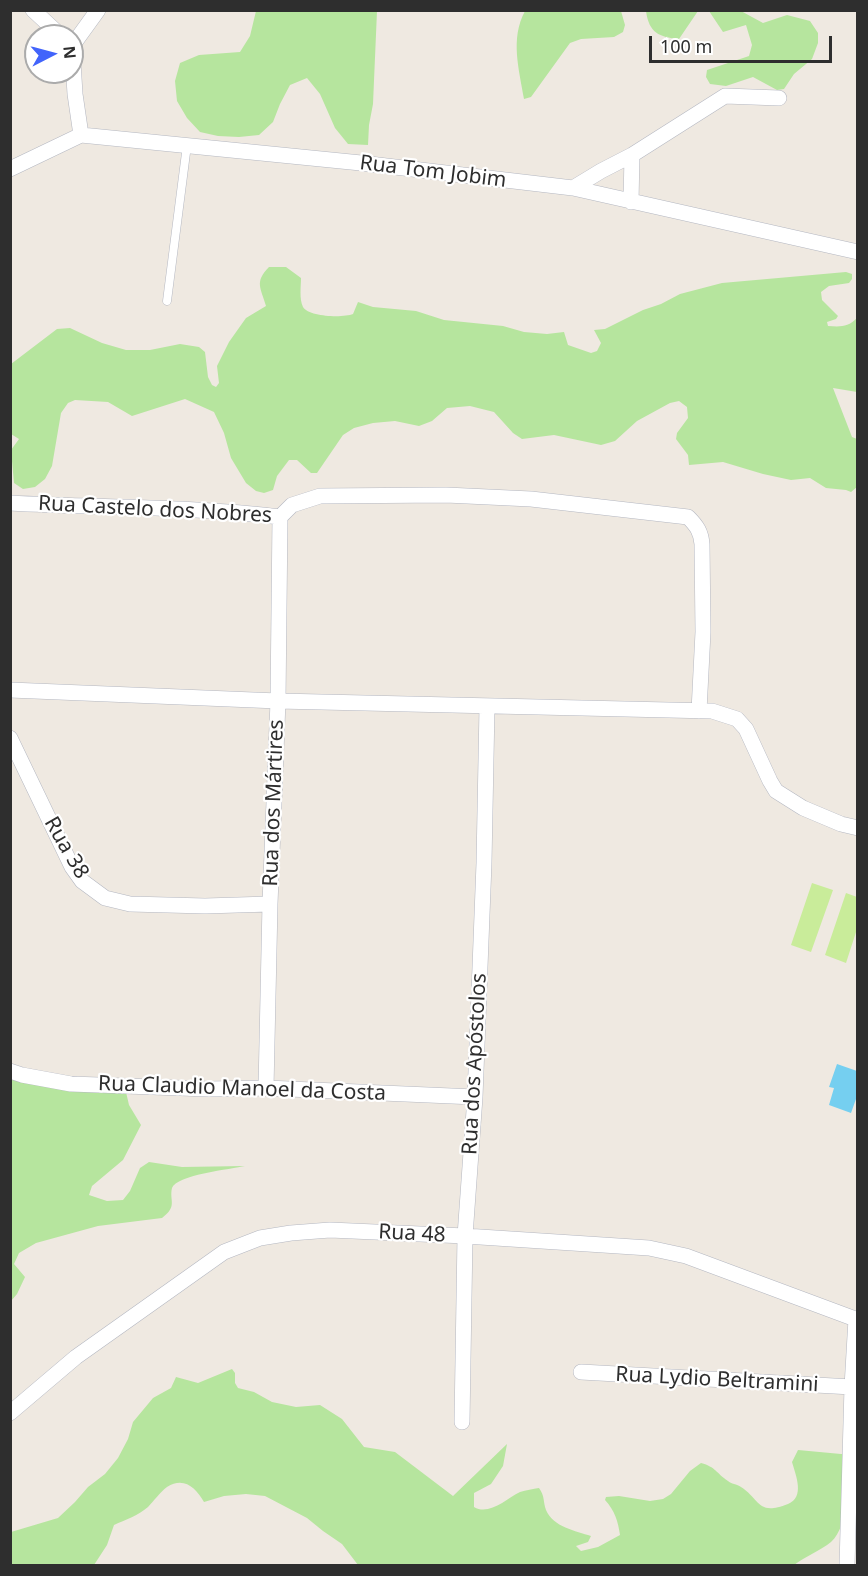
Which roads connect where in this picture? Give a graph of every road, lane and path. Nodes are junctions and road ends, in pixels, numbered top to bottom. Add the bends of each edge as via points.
1 (33, 10) edge
2 (98, 10) edge
3 (48, 24) edge
4 (779, 98) dead end
5 (81, 135) junction
6 (187, 146) junction
7 (632, 155) junction
8 (10, 169) edge
9 (573, 188) junction
10 (632, 202) junction
11 (858, 252) edge
12 (167, 301) dead end
13 (10, 503) edge
14 (280, 517) junction
15 (10, 690) edge
16 (278, 701) junction
17 (487, 707) junction
18 (699, 711) junction
19 (10, 738) edge
20 (858, 828) edge
21 (270, 904) junction
22 (10, 1071) edge
23 (266, 1088) junction
24 (475, 1097) junction
25 (465, 1236) junction
26 (857, 1320) edge
27 (581, 1372) dead end
28 (852, 1387) junction
29 (10, 1413) edge
30 (462, 1422) dead end
31 (847, 1566) edge

1 - 3 street
2 - 5 street via 72,46
4 - 7 street via 724,96
5 - 6 street, Rua Tom Jobim
5 - 8 street
6 - 9 street, Rua Tom Jobim
6 - 12 lane
7 - 9 street
7 - 10 street
9 - 10 street, Rua Tom Jobim
10 - 11 street, Rua Tom Jobim
13 - 14 street, Rua Castelo dos Nobres via 188,509
14 - 16 street, Rua dos Mártires
14 - 18 street, Rua Castelo dos Nobres via 292,505 320,496 436,495 531,499 688,517 701,534 702,544
15 - 16 street
16 - 17 street
16 - 21 street, Rua dos Mártires
17 - 18 street
17 - 24 street, Rua dos Apóstolos
18 - 20 street via 737,719 746,729 776,791 803,808
19 - 21 street, Rua 38 via 72,867 82,881 105,898 129,904
21 - 23 street, Rua dos Mártires
22 - 23 street, Rua Claudio Manoel da Costa via 71,1084
23 - 24 street, Rua Claudio Manoel da Costa
24 - 25 street, Rua dos Apóstolos
25 - 26 street, Rua 48 via 664,1251
25 - 29 street, Rua 48 via 330,1230 260,1238 224,1252 76,1357
25 - 30 street, Rua dos Apóstolos
26 - 28 street
27 - 28 street, Rua Lydio Beltramini
28 - 31 street

